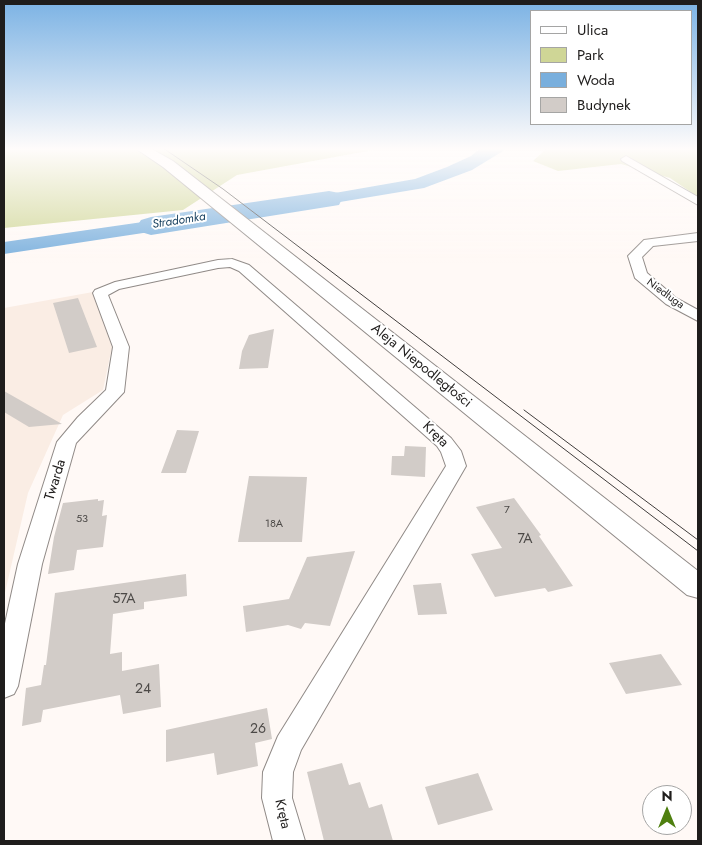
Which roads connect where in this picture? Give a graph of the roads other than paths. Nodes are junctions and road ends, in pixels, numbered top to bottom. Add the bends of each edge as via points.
1 (198, 187) edge
2 (674, 187) edge
3 (698, 202) edge
4 (698, 236) edge
5 (100, 293) joint
6 (698, 316) edge
7 (698, 587) edge
8 (4, 686) edge
9 (289, 841) edge

1 - 7 street, Aleja Niepodległości
2 - 3 street
4 - 6 street, Niedługa via 649,243 635,256 640,275 671,301
5 - 8 street, Twarda via 121,347 115,392 67,442 30,564
5 - 9 street, Kręta via 115,286 218,264 239,266 444,442 454,458 456,466 288,745 278,772 277,798

